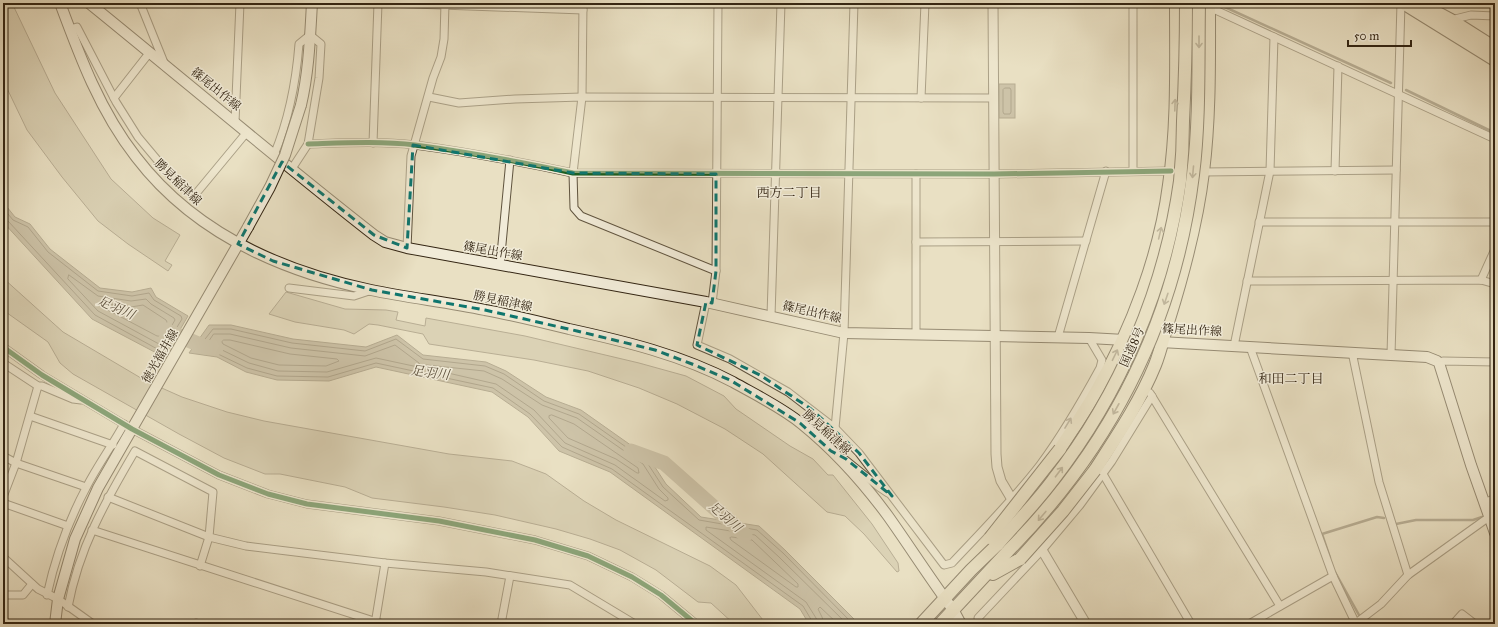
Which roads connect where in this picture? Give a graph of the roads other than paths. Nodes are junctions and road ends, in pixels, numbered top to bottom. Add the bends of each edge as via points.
1 (60, 3) edge
2 (89, 3) edge
3 (140, 3) edge
4 (240, 3) edge
5 (312, 3) edge
6 (378, 3) edge
7 (386, 3) edge
8 (718, 3) edge
9 (781, 3) edge
10 (854, 3) edge
11 (925, 3) edge
12 (992, 3) edge
13 (1133, 3) edge
14 (1176, 3) edge
15 (1186, 3) edge
16 (1402, 3) edge
17 (1419, 3) edge
18 (445, 4) edge
19 (1206, 4) edge
20 (583, 6) edge
21 (1495, 16) edge
22 (1451, 20) junction
23 (70, 29) junction
24 (310, 35) junction
25 (1274, 37) junction
26 (1495, 48) edge
27 (150, 52) junction
28 (1495, 60) edge
29 (165, 65) junction
30 (1338, 66) junction
31 (1398, 95) junction
32 (429, 97) junction
33 (582, 97) junction
34 (114, 98) junction
35 (717, 98) junction
36 (778, 98) junction
37 (851, 98) junction
38 (921, 98) junction
39 (993, 98) junction
40 (235, 122) junction
41 (247, 132) junction
42 (1495, 139) edge
43 (373, 143) junction
44 (308, 144) junction
45 (413, 145) junction
46 (274, 155) junction
47 (510, 160) junction
48 (291, 170) junction
49 (1396, 170) junction
50 (1134, 171) junction
51 (1270, 171) junction
52 (1335, 171) junction
53 (1106, 172) junction
54 (1171, 172) junction
55 (1203, 172) junction
56 (573, 173) junction
57 (716, 174) junction
58 (775, 174) junction
59 (849, 174) junction
60 (916, 174) junction
61 (994, 174) junction
62 (1259, 222) junction
63 (1395, 222) junction
64 (1495, 222) edge
65 (1086, 241) junction
66 (916, 242) junction
67 (995, 242) junction
68 (236, 248) junction
69 (407, 248) junction
70 (1495, 249) edge
71 (500, 265) junction
72 (716, 271) junction
73 (1481, 280) junction
74 (1247, 281) junction
75 (1393, 281) junction
76 (1495, 284) edge
77 (289, 288) dead end
78 (372, 290) junction
79 (709, 302) junction
80 (771, 316) junction
81 (844, 333) junction
82 (916, 335) junction
83 (996, 337) junction
84 (1058, 338) junction
85 (1089, 338) junction
86 (1123, 339) junction
87 (1163, 342) junction
88 (3, 346) edge
89 (1234, 346) junction
90 (1250, 347) junction
91 (1352, 352) junction
92 (1391, 355) junction
93 (1495, 362) edge
94 (3, 363) edge
95 (1439, 363) junction
96 (38, 386) junction
97 (1149, 391) junction
98 (83, 400) junction
99 (30, 416) junction
100 (834, 428) junction
101 (129, 430) junction
102 (113, 445) junction
103 (831, 451) junction
104 (3, 456) edge
105 (16, 463) junction
106 (1099, 472) junction
107 (86, 487) junction
108 (892, 496) junction
109 (3, 497) edge
110 (108, 497) junction
111 (1495, 498) edge
112 (1011, 499) junction
113 (3, 503) edge
114 (1485, 503) junction
115 (1491, 518) edge
116 (68, 526) junction
117 (92, 530) junction
118 (1495, 533) edge
119 (210, 537) junction
120 (994, 541) junction
121 (1043, 549) junction
122 (3, 557) edge
123 (385, 563) junction
124 (200, 566) junction
125 (1408, 575) junction
126 (510, 576) junction
127 (1333, 576) junction
128 (984, 579) junction
129 (32, 584) junction
130 (3, 595) edge
131 (47, 595) junction
132 (58, 599) junction
133 (941, 602) junction
134 (1280, 606) junction
135 (68, 607) junction
136 (947, 618) edge
137 (55, 624) edge
138 (93, 624) edge
139 (378, 624) edge
140 (501, 624) edge
141 (635, 624) edge
142 (696, 624) edge
143 (920, 624) edge
144 (961, 624) edge
145 (979, 624) edge
146 (1086, 624) edge
147 (1191, 624) edge
148 (1249, 624) edge
149 (1356, 624) edge
150 (1453, 624) edge
151 (1475, 624) edge

1 - 23 main road, 勝見稲津線
2 - 27 main road, 篠尾出作線
3 - 29 street
4 - 40 street
5 - 24 main road, 徳光福井線
6 - 43 street
7 - 18 street
8 - 35 street
9 - 36 street
10 - 37 street
11 - 38 street
12 - 39 street
13 - 50 street
54 -> 14 highway via 1176,85
120 -> 15 highway, 国道8号, bridge via 1043,493 1065,465 1122,369 1153,296 1167,245 1182,164
16 - 28 highway
16 - 31 street
17 - 22 highway
18 - 20 street
18 - 32 street via 441,57
19 - 25 street
19 - 55 highway via 1210,91
19 -> 128 highway, 国道8号, bridge via 1188,214 1162,311 1134,374 1098,441 1035,524
20 - 33 street
21 - 22 street via 1470,15
22 - 26 highway
23 - 34 street via 77,27
23 - 68 main road, 勝見稲津線 via 88,75 109,116 135,157 161,187
24 - 44 street via 321,44 321,56
24 - 46 street via 298,44 289,113
24 - 68 main road, 徳光福井線, bridge via 306,82 285,155
25 - 30 street
25 - 51 street
27 - 29 main road, 篠尾出作線
27 - 34 street
29 - 40 main road, 篠尾出作線
30 - 31 street
30 - 52 street
31 - 42 street
31 - 49 street
32 - 33 street via 459,103
32 - 45 street
33 - 35 street
33 - 56 street
34 - 41 street via 138,137 169,174 194,196
35 - 36 street
35 - 57 street
36 - 37 street
36 - 58 street
37 - 38 street
37 - 59 street
38 - 39 street
39 - 61 street
40 - 41 main road, 篠尾出作線
41 - 46 main road, 篠尾出作線
43 - 44 street
43 - 45 street
44 - 48 street
45 - 47 street
45 - 69 street
46 - 48 main road, 篠尾出作線
47 - 56 street
47 - 71 street
48 - 69 main road, 篠尾出作線 via 384,242
49 - 52 street
49 - 63 street
50 - 53 street
50 - 54 street
51 - 52 street
51 - 55 street
51 - 62 street
53 - 61 street
53 - 65 street
86 -> 54 highway via 1154,257
55 - 87 highway via 1186,265
56 - 57 street
56 - 72 street via 574,208 581,216
57 - 58 street
57 - 72 street
58 - 59 street
58 - 80 street
59 - 60 street
59 - 81 street
60 - 61 street
60 - 66 street
61 - 67 street
62 - 63 street
62 - 74 street
63 - 64 street
63 - 75 street
65 - 67 street
65 - 84 street
66 - 67 street
66 - 82 street
67 - 83 street
68 - 78 main road, 勝見稲津線 via 321,278
68 - 101 main road, 徳光福井線
69 - 71 main road, 篠尾出作線
70 - 73 street
71 - 79 main road, 篠尾出作線
72 - 79 street
73 - 75 street
73 - 76 street
74 - 75 street
74 - 89 street
75 - 92 street
77 - 78 street via 354,296
78 - 103 main road, 勝見稲津線 via 485,310 655,350 730,380 800,423
79 - 80 main road, 篠尾出作線
79 - 100 street via 697,345 730,359 788,392
80 - 81 main road, 篠尾出作線
81 - 82 main road, 篠尾出作線
81 - 100 street
82 - 83 main road, 篠尾出作線
83 - 84 main road, 篠尾出作線
83 - 112 street via 997,467
84 - 85 main road, 篠尾出作線
85 - 86 main road, 篠尾出作線
112 -> 85 street via 1040,465 1100,368 1102,360
86 - 87 main road, 篠尾出作線
120 -> 86 highway, bridge via 1060,449 1098,389
87 - 89 main road, 篠尾出作線
87 - 97 highway
88 - 98 street via 42,375
89 - 90 main road, 篠尾出作線
90 - 91 main road, 篠尾出作線
90 - 127 street
91 - 92 main road, 篠尾出作線
91 - 125 street via 1379,482
92 - 95 main road, 篠尾出作線 via 1427,357
93 - 95 street
94 - 96 street
95 - 114 main road
96 - 98 street via 73,399
96 - 99 street
97 - 106 highway via 1115,439
97 - 134 street
98 - 101 street
99 - 102 street
99 - 105 street
100 - 108 street via 859,453
101 - 102 street
101 - 132 main road, 徳光福井線 via 98,488 75,539
101 - 142 street via 220,475 268,494 307,504 439,521 535,540 588,556 662,594
102 - 107 street
103 - 108 street via 846,459
103 - 133 main road, 勝見稲津線 via 852,472 886,514
104 - 105 street
105 - 107 street
105 - 109 street
106 - 121 street via 1080,505
106 - 128 highway, bridge via 1020,559
106 - 147 street
107 - 116 street
108 - 112 street via 944,565 952,563
110 - 117 street
110 - 119 street
110 - 119 street via 135,451 213,492
111 - 114 street
112 - 121 street
113 - 116 street
114 - 115 main road
115 - 118 main road
115 - 125 street
116 - 131 street
117 - 124 street
117 - 135 street via 79,564
119 - 123 street via 246,546
119 - 124 street
120 - 133 highway, 国道8号
121 - 145 street via 978,618
121 - 146 street
122 - 129 street
123 - 126 street
123 - 139 street
124 - 139 street
125 - 149 street via 1381,604
126 - 140 street
126 - 141 street via 570,585
127 - 134 street
127 - 149 street
128 - 136 highway, 国道8号
129 - 130 street via 23,595
129 - 131 street
131 - 132 street
132 - 135 street
132 - 137 main road, 徳光福井線
133 - 136 main road, 勝見稲津線
133 - 143 highway, 国道8号
134 - 148 street
135 - 138 street
136 - 144 main road, 勝見稲津線
150 - 151 street via 1462,614

